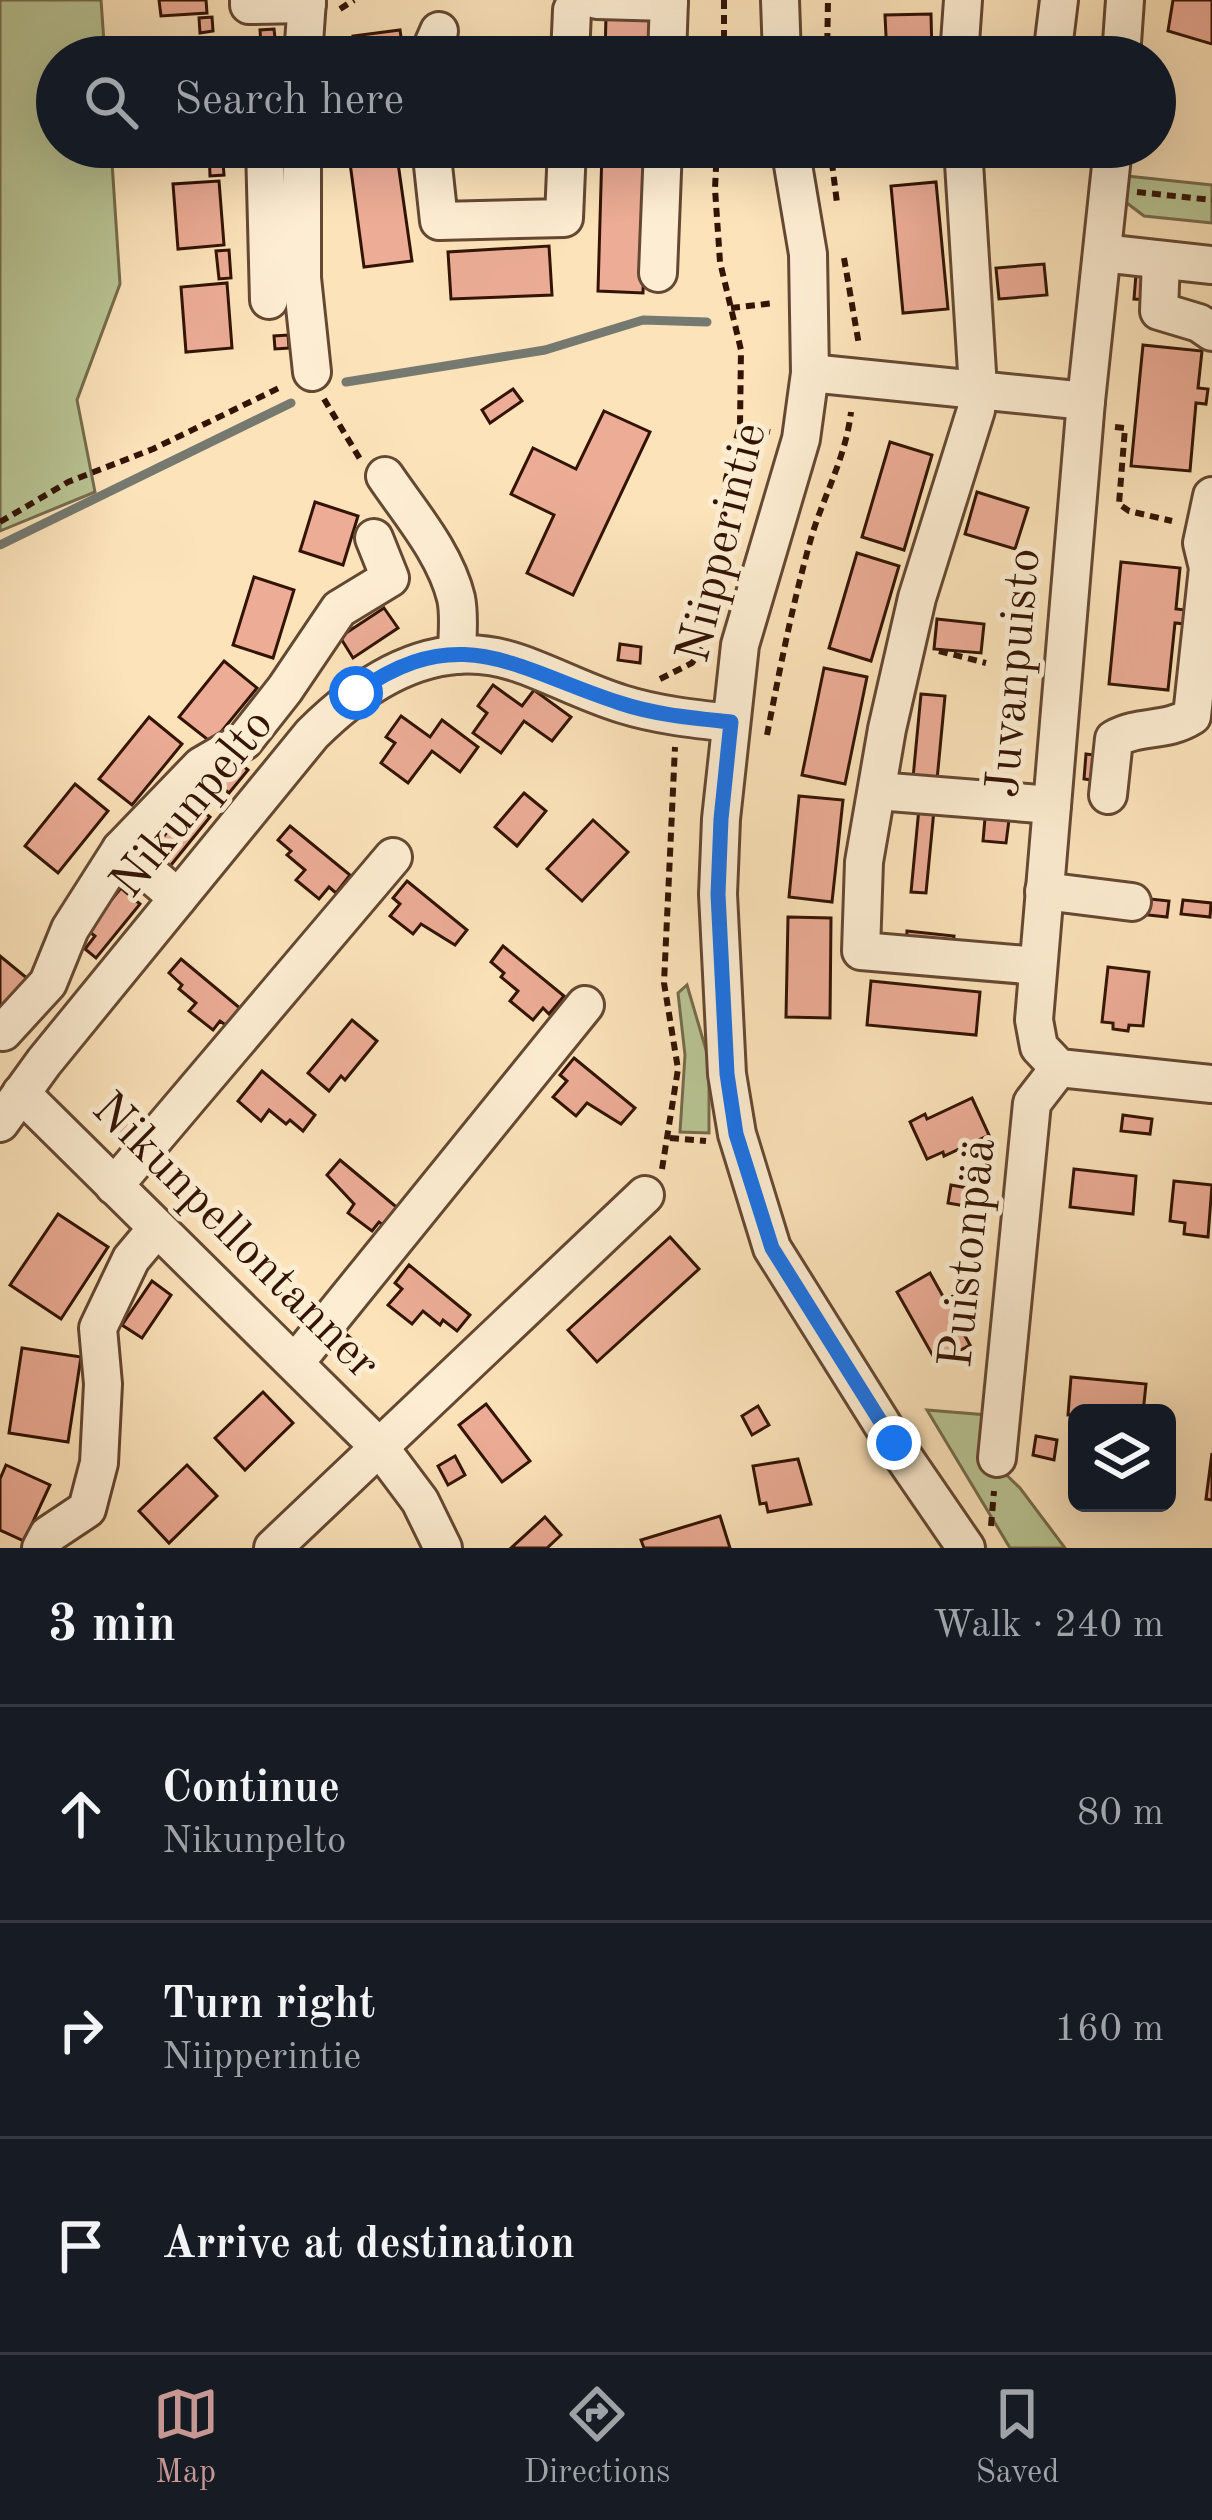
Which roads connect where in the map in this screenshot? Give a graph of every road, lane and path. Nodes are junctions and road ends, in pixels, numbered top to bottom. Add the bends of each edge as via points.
1 (249, 0) edge
2 (577, 0) edge
3 (597, 0) edge
4 (724, 0) edge
5 (780, 0) edge
6 (828, 0) edge
7 (963, 0) edge
8 (1059, 0) edge
9 (1125, 0) edge
10 (669, 1) edge
11 (307, 2) edge
12 (305, 36) edge
13 (571, 36) edge
14 (668, 36) edge
15 (724, 36) edge
16 (781, 36) edge
17 (827, 36) edge
18 (960, 36) edge
19 (1055, 36) edge
20 (1122, 36) edge
21 (265, 168) edge
22 (302, 168) edge
23 (433, 168) edge
24 (566, 168) edge
25 (662, 168) edge
26 (716, 168) edge
27 (794, 168) edge
28 (833, 168) edge
29 (964, 168) edge
30 (1111, 168) edge
31 (1109, 189) junction
32 (1212, 200) edge
33 (838, 212) dead end
34 (843, 249) dead end
35 (1102, 253) junction
36 (1161, 260) junction
37 (1212, 265) edge
38 (658, 273) dead end
39 (269, 300) dead end
40 (784, 302) dead end
41 (731, 308) junction
42 (1212, 332) edge
43 (864, 358) junction
44 (312, 372) junction
45 (810, 373) junction
46 (977, 392) junction
47 (1085, 413) junction
48 (740, 425) junction
49 (776, 433) dead end
50 (385, 476) joint
51 (0, 522) edge
52 (1209, 536) edge
53 (374, 538) dead end
54 (712, 618) dead end
55 (708, 637) dead end
56 (907, 644) junction
57 (457, 655) junction
58 (306, 658) junction
59 (986, 663) dead end
60 (1205, 667) edge
61 (356, 693) junction
62 (677, 717) junction
63 (731, 722) junction
64 (765, 743) dead end
65 (877, 790) junction
66 (1108, 795) dead end
67 (1052, 805) junction
68 (121, 849) junction
69 (393, 857) dead end
70 (1045, 891) junction
71 (178, 898) junction
72 (1132, 902) dead end
73 (1038, 966) junction
74 (585, 1005) dead end
75 (3, 1032) dead end
76 (1059, 1068) junction
77 (1212, 1084) edge
78 (10, 1108) edge
79 (670, 1138) dead end
80 (114, 1186) junction
81 (645, 1196) dead end
82 (157, 1228) junction
83 (295, 1364) junction
84 (381, 1449) junction
85 (997, 1457) joint
86 (975, 1535) edge
87 (41, 1548) edge
88 (272, 1548) edge
89 (443, 1548) edge

1 - 11 street
2 - 13 street
3 - 10 street
4 - 15 path
5 - 16 street
6 - 17 path
7 - 18 street
8 - 19 street
9 - 20 street
10 - 14 street
11 - 12 street
21 - 39 street
22 - 44 street
23 - 24 street via 439,221 564,218
25 - 38 street
26 - 41 path
27 - 45 street, Niipperintie via 808,254
28 - 33 path
29 - 46 street
30 - 31 street, Juvanpuisto
31 - 32 path
31 - 35 street, Juvanpuisto
34 - 43 path
35 - 36 street
35 - 47 street, Juvanpuisto
36 - 37 street
36 - 42 street via 1159,311
40 - 41 path
41 - 48 path via 741,350
43 - 45 street
43 - 46 street
43 - 64 path via 844,451 798,584
44 - 50 path via 365,468
44 - 51 path via 68,482
45 - 63 street, Niipperintie via 801,439 740,645
46 - 47 street
46 - 56 street
47 - 52 path via 1125,428 1119,504
47 - 67 street, Juvanpuisto
48 - 49 path
48 - 54 path via 726,479
50 - 57 street via 451,584
52 - 60 street
53 - 58 street via 390,578 339,609
55 - 62 path via 679,672
56 - 59 path
56 - 65 street
57 - 61 street, Nikunpelto via 379,676
57 - 62 street, Nikunpelto via 514,661
58 - 61 street
58 - 68 street via 244,741 201,766
60 - 66 street via 1192,716 1173,728 1114,739
61 - 71 street, Nikunpelto via 311,734
62 - 63 street, Nikunpelto
62 - 79 path via 664,982 678,1069
63 - 86 street, Niipperintie via 719,963 727,1074 747,1172 772,1248 894,1443
65 - 67 street
65 - 73 street via 861,951
67 - 70 street, Juvanpuisto
68 - 71 street
68 - 75 street via 70,929 48,982
69 - 80 street
70 - 72 street
70 - 73 street, Juvanpuisto
71 - 78 street, Nikunpelto
73 - 76 street, Juvanpuisto via 1039,1047
74 - 83 street
76 - 77 street
76 - 85 street, Puistonpää via 1032,1103
78 - 80 street, Nikunpellontanner
80 - 82 street, Nikunpellontanner
81 - 84 street
82 - 83 street, Nikunpellontanner
82 - 87 street via 131,1259 98,1328 100,1444 87,1509 47,1535
83 - 84 street, Nikunpellontanner
84 - 88 street
84 - 89 street, Nikunpellontanner
85 - 86 path via 990,1532

